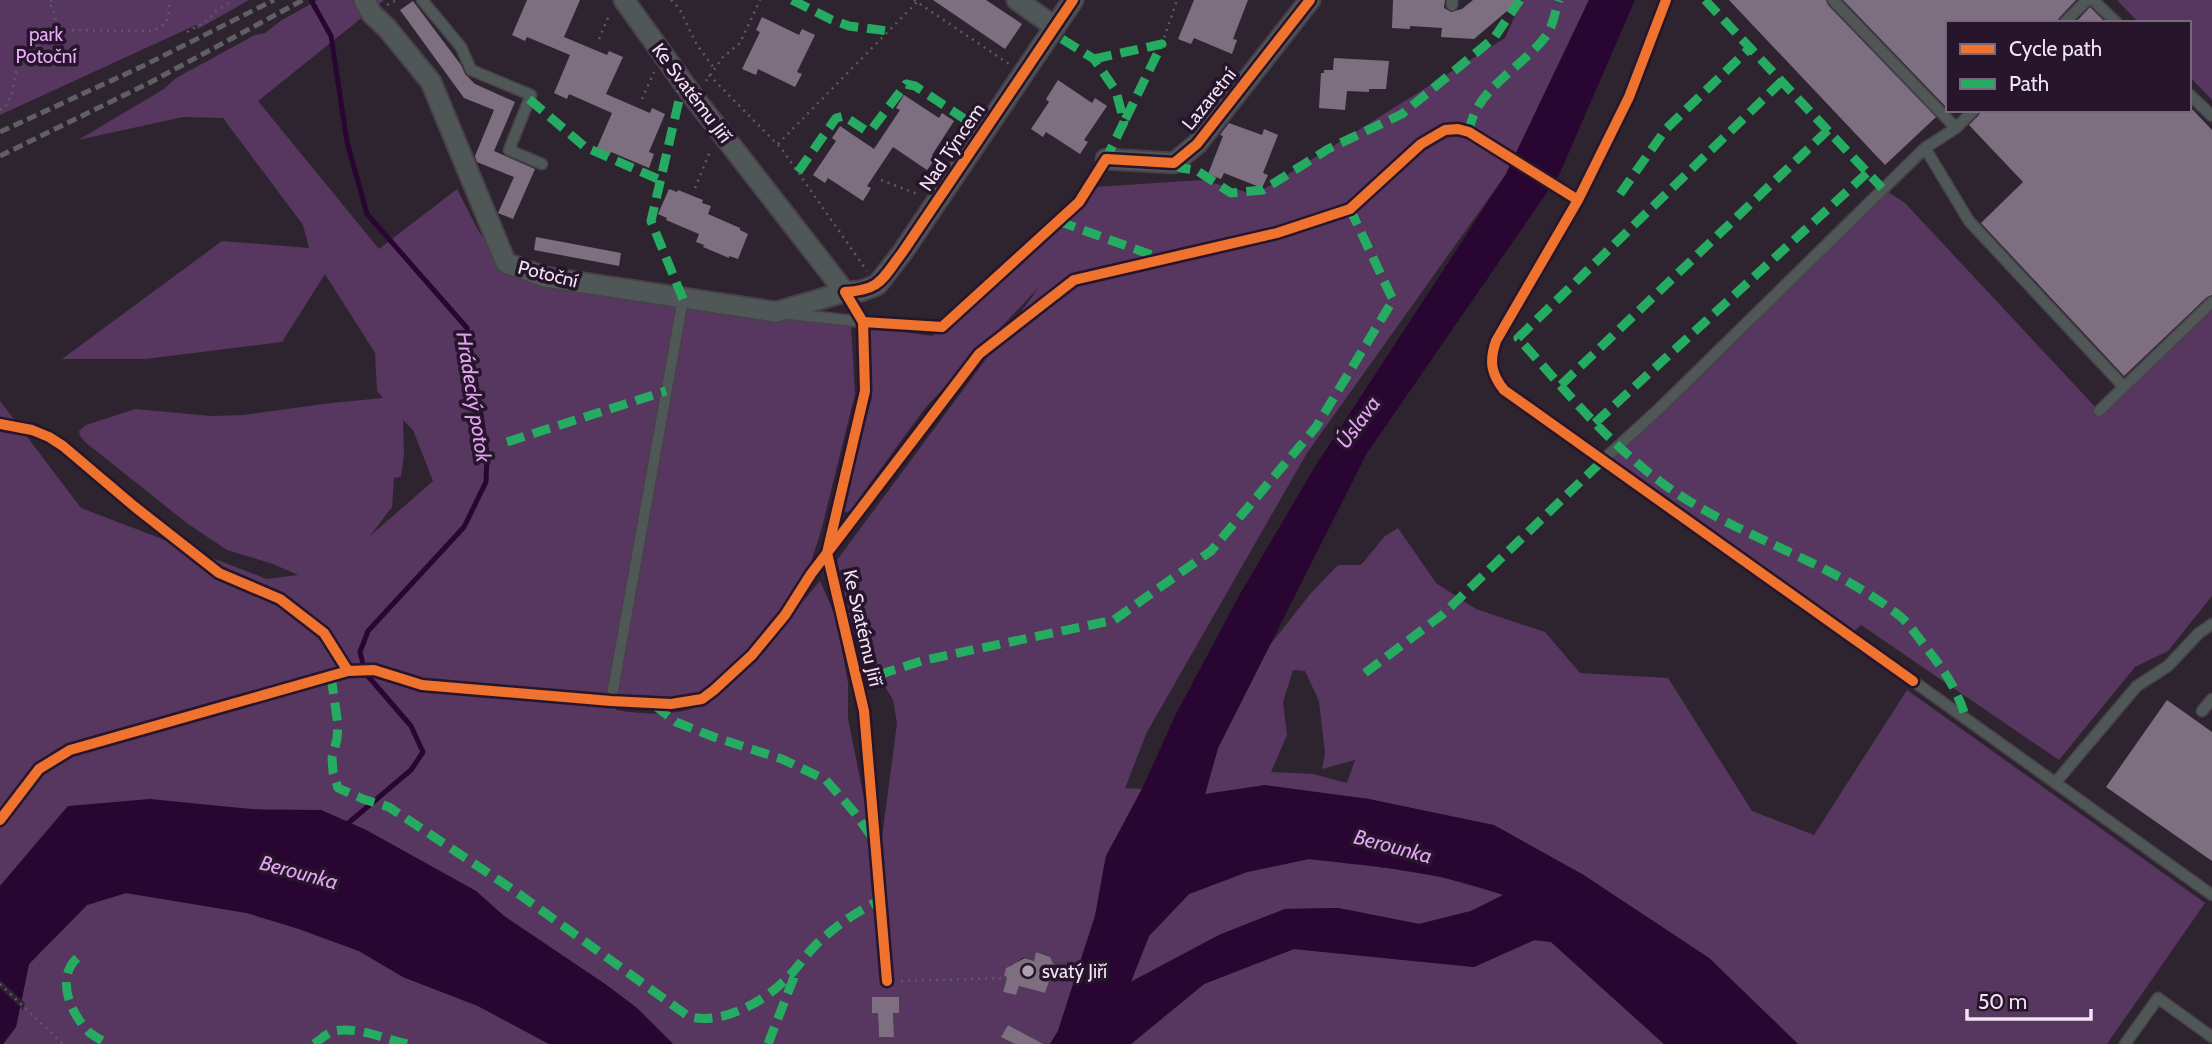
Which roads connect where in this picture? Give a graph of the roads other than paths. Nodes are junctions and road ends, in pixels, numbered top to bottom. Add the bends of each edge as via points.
1 (364, 0) edge
2 (422, 0) edge
3 (1017, 0) edge
4 (1073, 0) edge
5 (1310, 0) edge
6 (1833, 0) edge
7 (2087, 0) edge
8 (2093, 0) edge
9 (617, 6) edge
10 (2066, 21) edge
11 (2114, 21) edge
12 (1055, 27) junction
13 (2191, 96) edge
14 (1972, 112) edge
15 (2212, 116) edge
16 (1956, 128) junction
17 (1924, 148) junction
18 (1106, 159) dead end
19 (542, 164) dead end
20 (845, 292) junction
21 (682, 299) junction
22 (2212, 302) edge
23 (776, 312) junction
24 (863, 322) junction
25 (2124, 387) junction
26 (2099, 411) dead end
27 (1602, 461) dead end
28 (827, 553) junction
29 (2212, 624) edge
30 (348, 671) dead end
31 (1913, 681) dead end
32 (2212, 699) edge
33 (611, 701) junction
34 (2202, 711) dead end
35 (2055, 783) junction
36 (2212, 895) edge
37 (887, 981) road end
38 (2212, 1037) edge
39 (2125, 1044) edge

1 - 21 street, Potoční via 431,82 506,263 545,277
2 - 19 lane via 461,47 471,70 531,95 509,150
3 - 12 street
4 - 12 street, Nad Týncem
5 - 18 street, Lazaretní via 1198,144 1174,163
6 - 16 lane
7 - 10 lane
8 - 11 lane
9 - 20 street, Ke Svatému Jiří via 662,52
12 - 20 street, Nad Týncem via 877,285
13 - 15 lane
14 - 16 lane
16 - 17 lane
17 - 25 lane via 1969,221
17 - 27 lane
20 - 23 street, Potoční
20 - 24 lane, Ke Svatému Jiří
21 - 23 street, Potoční
21 - 33 lane
22 - 25 lane
23 - 24 lane
24 - 28 lane, Ke Svatému Jiří via 865,391
25 - 26 lane
28 - 33 lane via 752,655 702,699 671,704
28 - 37 lane, Ke Svatému Jiří via 864,711
29 - 35 lane via 2168,666 2137,686
30 - 33 lane via 374,670 422,685
31 - 35 lane
32 - 34 lane
35 - 36 lane
38 - 39 lane via 2158,998

